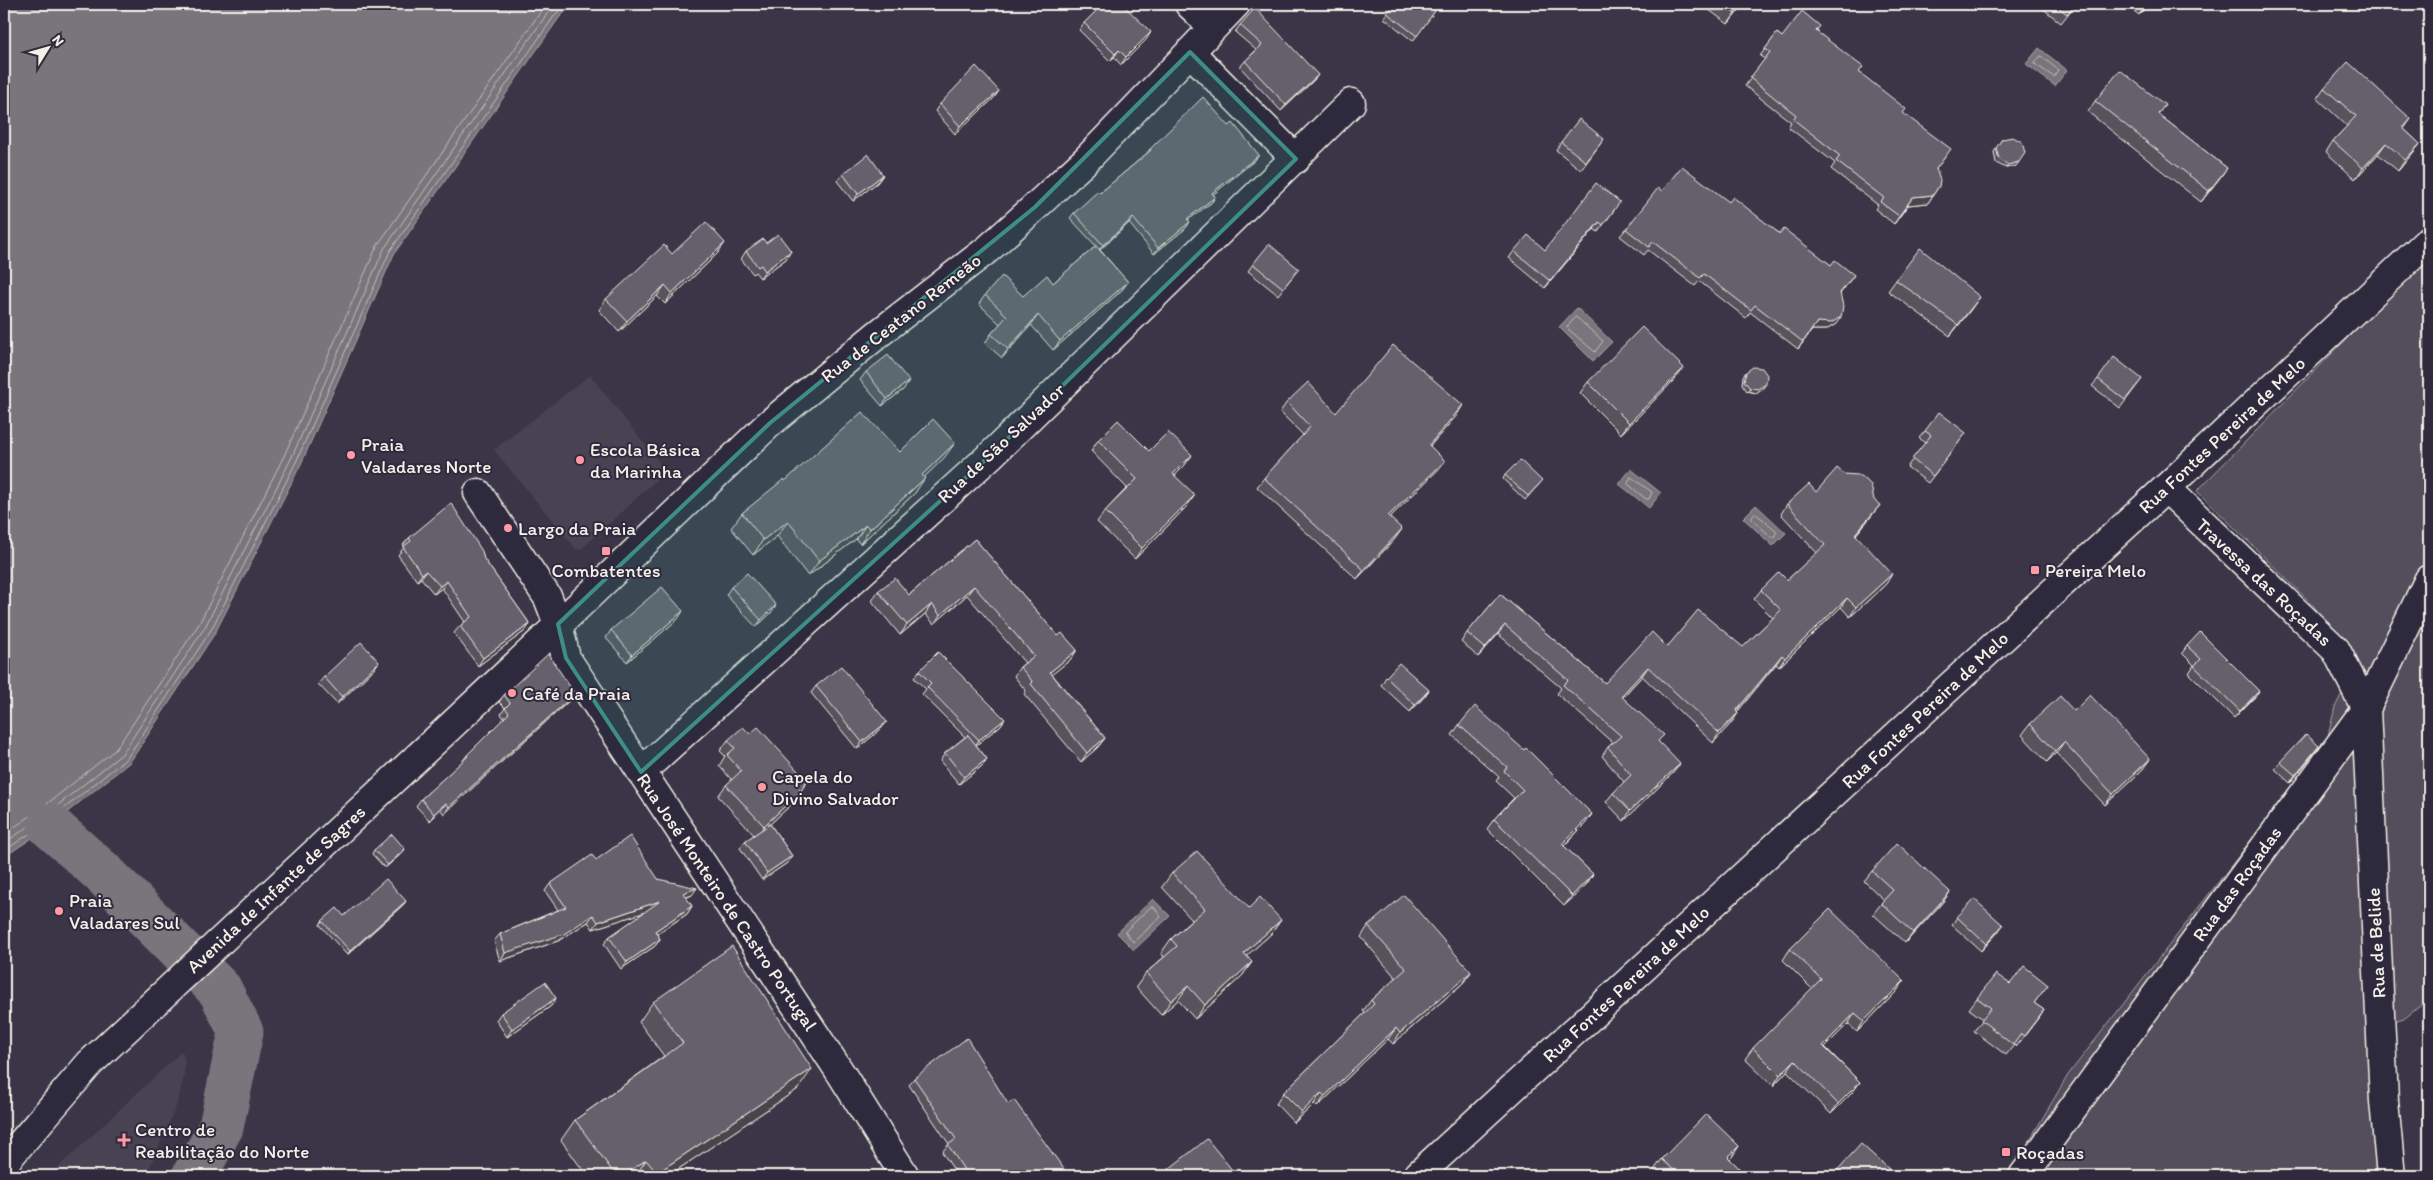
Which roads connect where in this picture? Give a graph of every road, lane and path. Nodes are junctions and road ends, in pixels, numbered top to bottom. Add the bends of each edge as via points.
1 (1189, 4) edge
2 (1236, 4) edge
3 (1213, 27) junction
4 (1190, 52) junction
5 (1351, 103) dead end
6 (1296, 159) junction
7 (2429, 240) edge
8 (2166, 488) junction
9 (478, 493) dead end
10 (2429, 579) edge
11 (558, 624) junction
12 (2366, 709) junction
13 (641, 772) junction
14 (4, 1163) edge
15 (905, 1176) edge
16 (1417, 1176) edge
17 (2023, 1176) edge
18 (2391, 1176) edge

1 - 3 street
2 - 3 street, Rua de Ceatano Remeão
3 - 4 street, Rua de Ceatano Remeão
4 - 6 street
4 - 11 street, Rua de Ceatano Remeão via 1086,160 1034,208 988,249 770,423
5 - 6 street, Rua de São Salvador
6 - 13 street, Rua de São Salvador via 992,454
7 - 8 street, Rua Fontes Pereira de Melo
8 - 12 street, Travessa das Roçadas via 2336,650
8 - 16 street, Rua Fontes Pereira de Melo
9 - 11 street via 548,598
10 - 12 street, Rua das Roçadas
11 - 13 street, Rua José Monteiro de Castro Portugal via 566,658
11 - 14 street, Avenida de Infante de Sagres via 90,1063
12 - 17 street, Rua das Roçadas
12 - 18 street, Rua de Belide via 2382,1062
13 - 15 street, Rua José Monteiro de Castro Portugal via 842,1075

